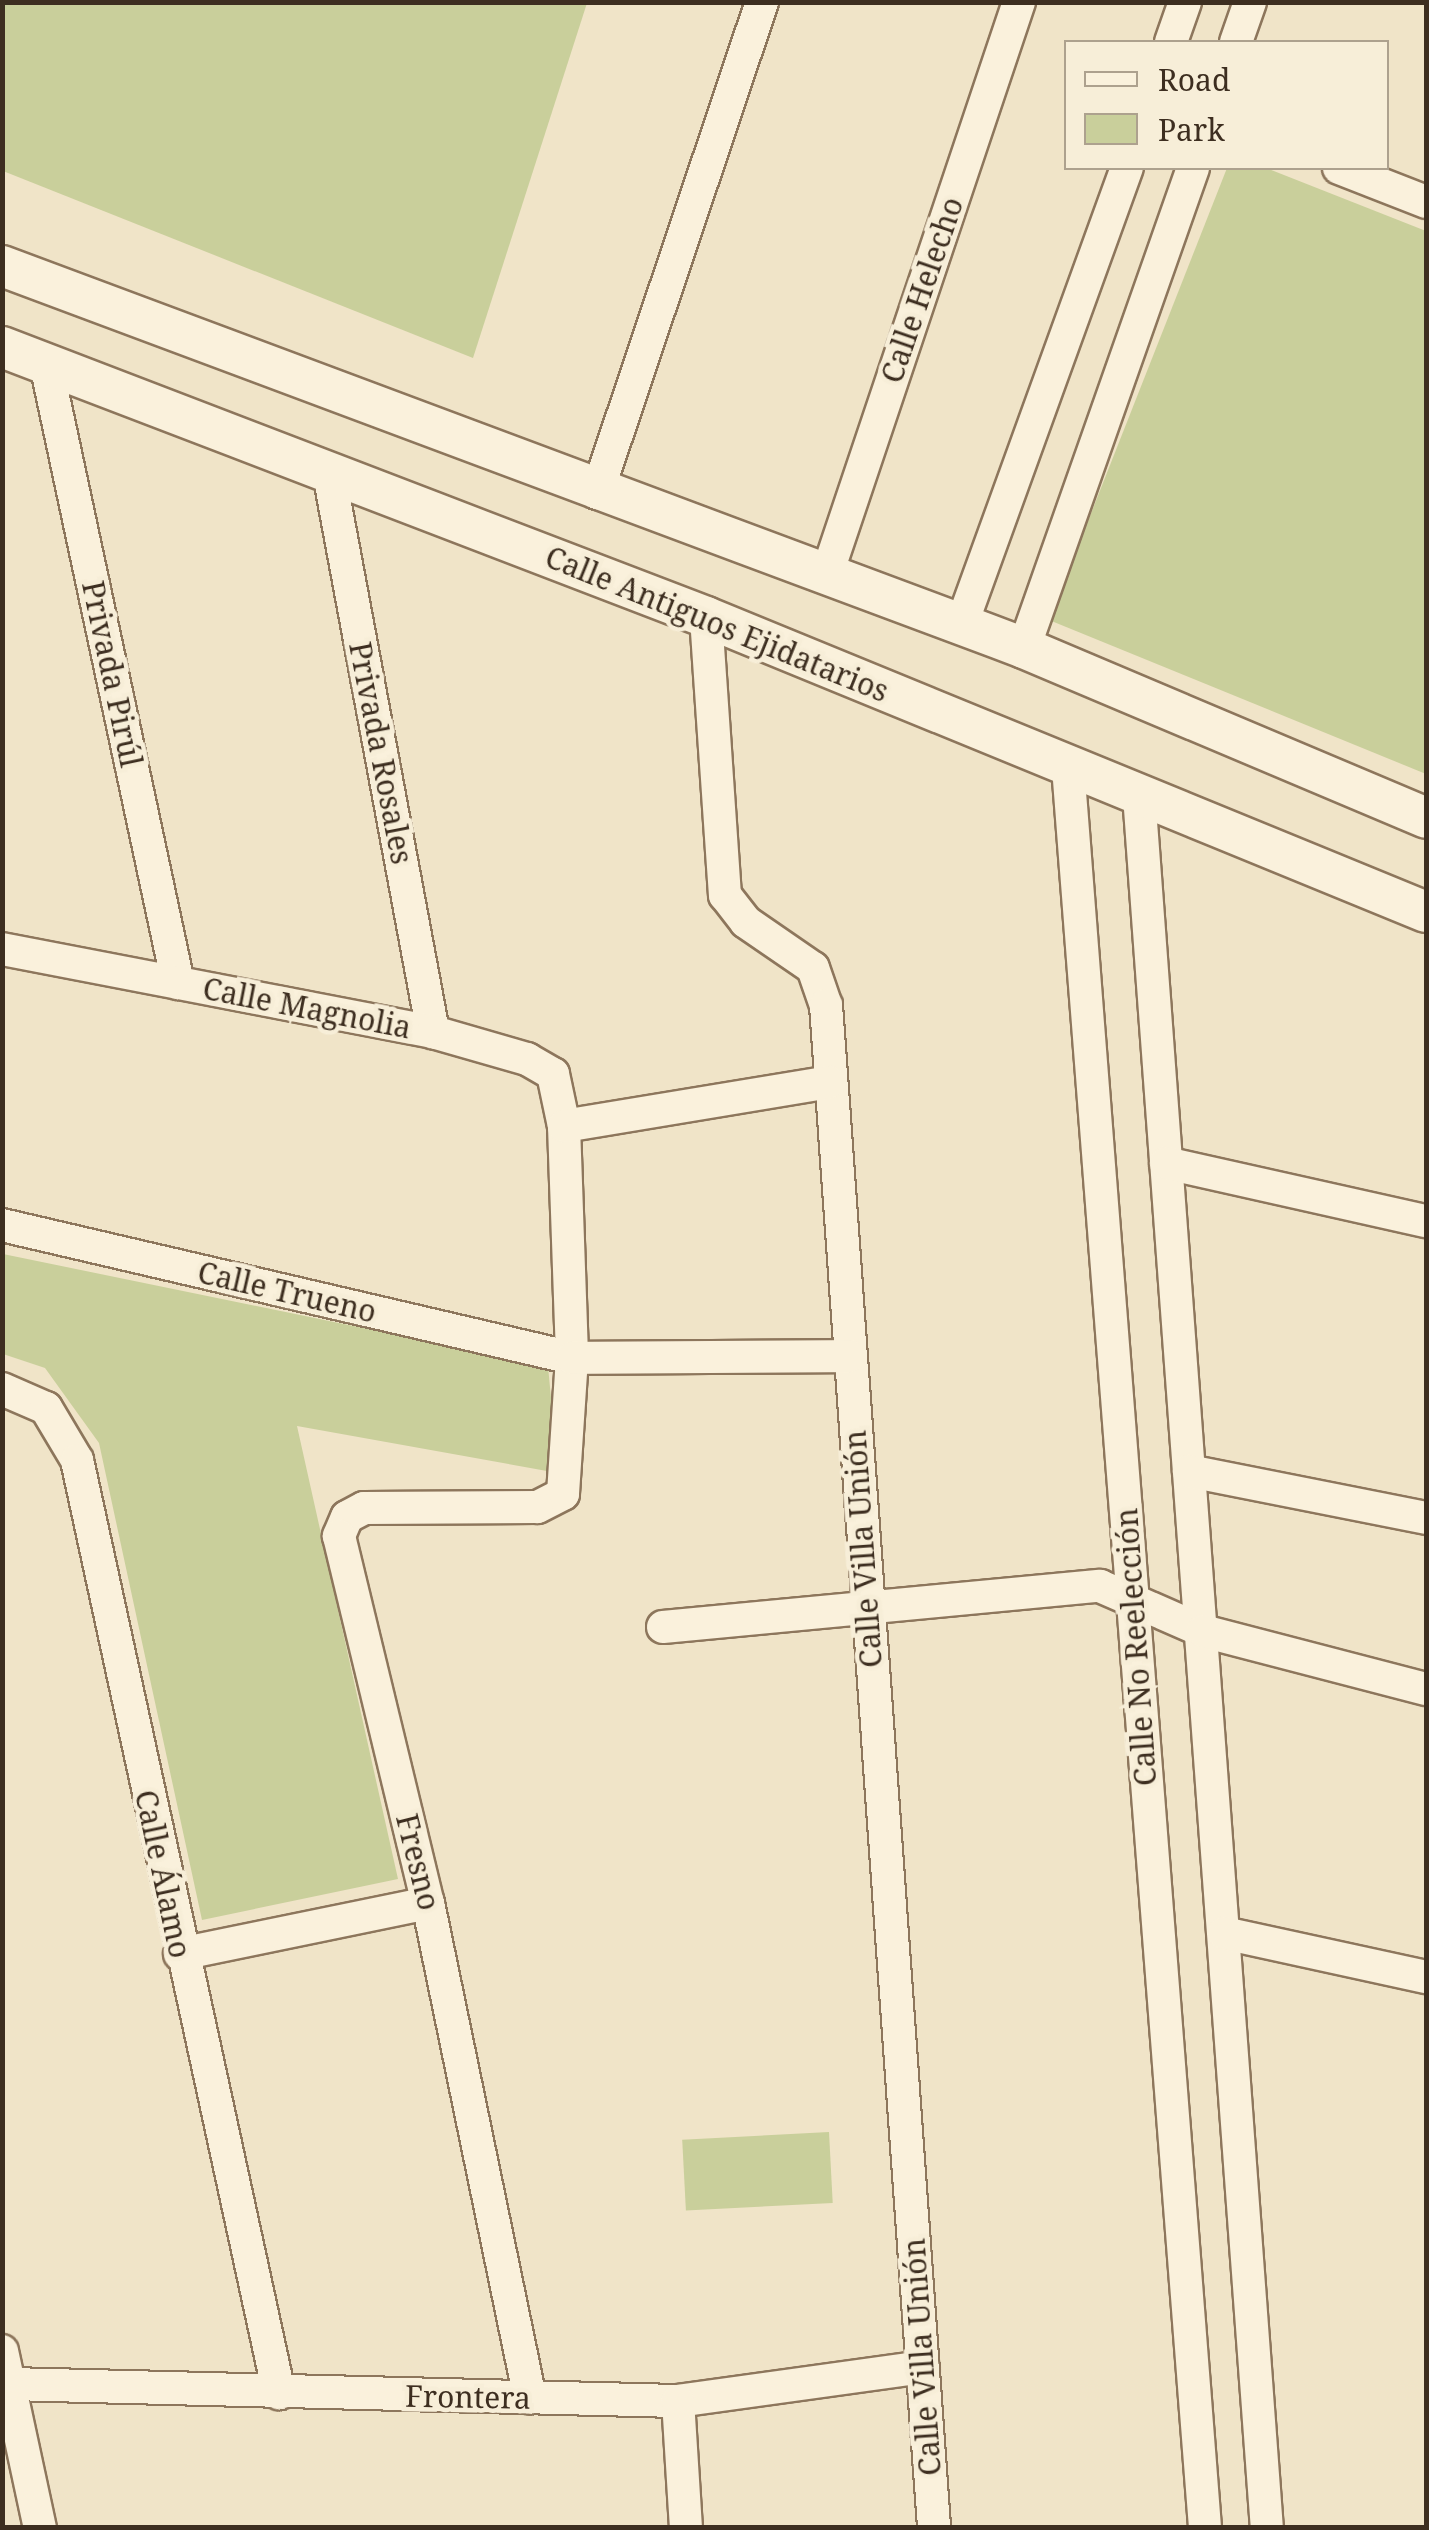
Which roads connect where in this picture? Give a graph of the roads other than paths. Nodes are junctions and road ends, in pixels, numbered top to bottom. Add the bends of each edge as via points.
1 (762, 2) edge
2 (1018, 2) edge
3 (1184, 2) edge
4 (1250, 2) edge
5 (1172, 40) edge
6 (1237, 40) edge
7 (1126, 170) edge
8 (1192, 170) edge
9 (1344, 170) edge
10 (1426, 202) edge
11 (2, 266) edge
12 (2, 347) edge
13 (46, 364) junction
14 (328, 474) junction
15 (597, 493) junction
16 (826, 577) junction
17 (706, 616) junction
18 (961, 626) junction
19 (1024, 648) junction
20 (1068, 767) junction
21 (1139, 796) junction
22 (1426, 818) edge
23 (1426, 912) edge
24 (2, 949) edge
25 (178, 983) junction
26 (434, 1032) junction
27 (829, 1082) junction
28 (564, 1126) junction
29 (1166, 1163) junction
30 (1426, 1221) edge
31 (2, 1225) edge
32 (849, 1356) junction
33 (572, 1358) junction
34 (2, 1388) edge
35 (1189, 1471) junction
36 (1426, 1518) edge
37 (1132, 1595) junction
38 (867, 1607) junction
39 (663, 1627) dead end
40 (1203, 1631) junction
41 (1426, 1689) edge
42 (428, 1904) junction
43 (1224, 1932) junction
44 (180, 1954) junction
45 (1426, 1977) edge
46 (2, 2351) edge
47 (923, 2367) junction
48 (10, 2384) junction
49 (279, 2393) junction
50 (530, 2398) junction
51 (678, 2400) junction
52 (40, 2528) edge
53 (686, 2528) edge
54 (934, 2528) edge
55 (1206, 2528) edge
56 (1267, 2528) edge

1 - 15 street
2 - 16 street, Calle Helecho
3 - 5 street
4 - 6 street
7 - 18 street
8 - 19 street
9 - 10 street
11 - 15 street
12 - 13 street, Calle Antiguos Ejidatarios
13 - 14 street, Calle Antiguos Ejidatarios
13 - 25 street, Privada Pirúl
14 - 17 street, Calle Antiguos Ejidatarios
14 - 26 street, Privada Rosales
15 - 16 street
16 - 18 street
17 - 20 street, Calle Antiguos Ejidatarios
17 - 27 street, Calle Villa Unión via 726,895 732,910 813,968 822,983
18 - 19 street
19 - 22 street
20 - 21 street, Calle Antiguos Ejidatarios
20 - 37 street, Calle No Reelección
21 - 23 street, Calle Antiguos Ejidatarios
21 - 29 street
24 - 25 street, Calle Magnolia
25 - 26 street, Calle Magnolia
26 - 28 street, Calle Magnolia via 544,1066 560,1093
27 - 28 street
27 - 32 street, Calle Villa Unión
28 - 33 street
29 - 30 street
29 - 35 street
31 - 33 street, Calle Trueno
32 - 33 street, Calle Trueno
32 - 38 street, Calle Villa Unión
33 - 42 street, Fresno via 563,1494 537,1507 383,1504 346,1517 339,1536
34 - 44 street, Calle Álamo via 46,1408 77,1460
35 - 36 street
35 - 40 street
37 - 38 street via 1066,1586
37 - 40 street
37 - 55 street, Calle No Reelección
38 - 39 street
38 - 47 street, Calle Villa Unión
40 - 41 street
40 - 43 street
42 - 44 street
42 - 50 street, Fresno
43 - 45 street
43 - 56 street
44 - 49 street, Calle Álamo
46 - 48 street
47 - 51 street, Frontera
47 - 54 street, Calle Villa Unión
48 - 49 street, Frontera
48 - 52 street
49 - 50 street, Frontera
50 - 51 street, Frontera
51 - 53 street

